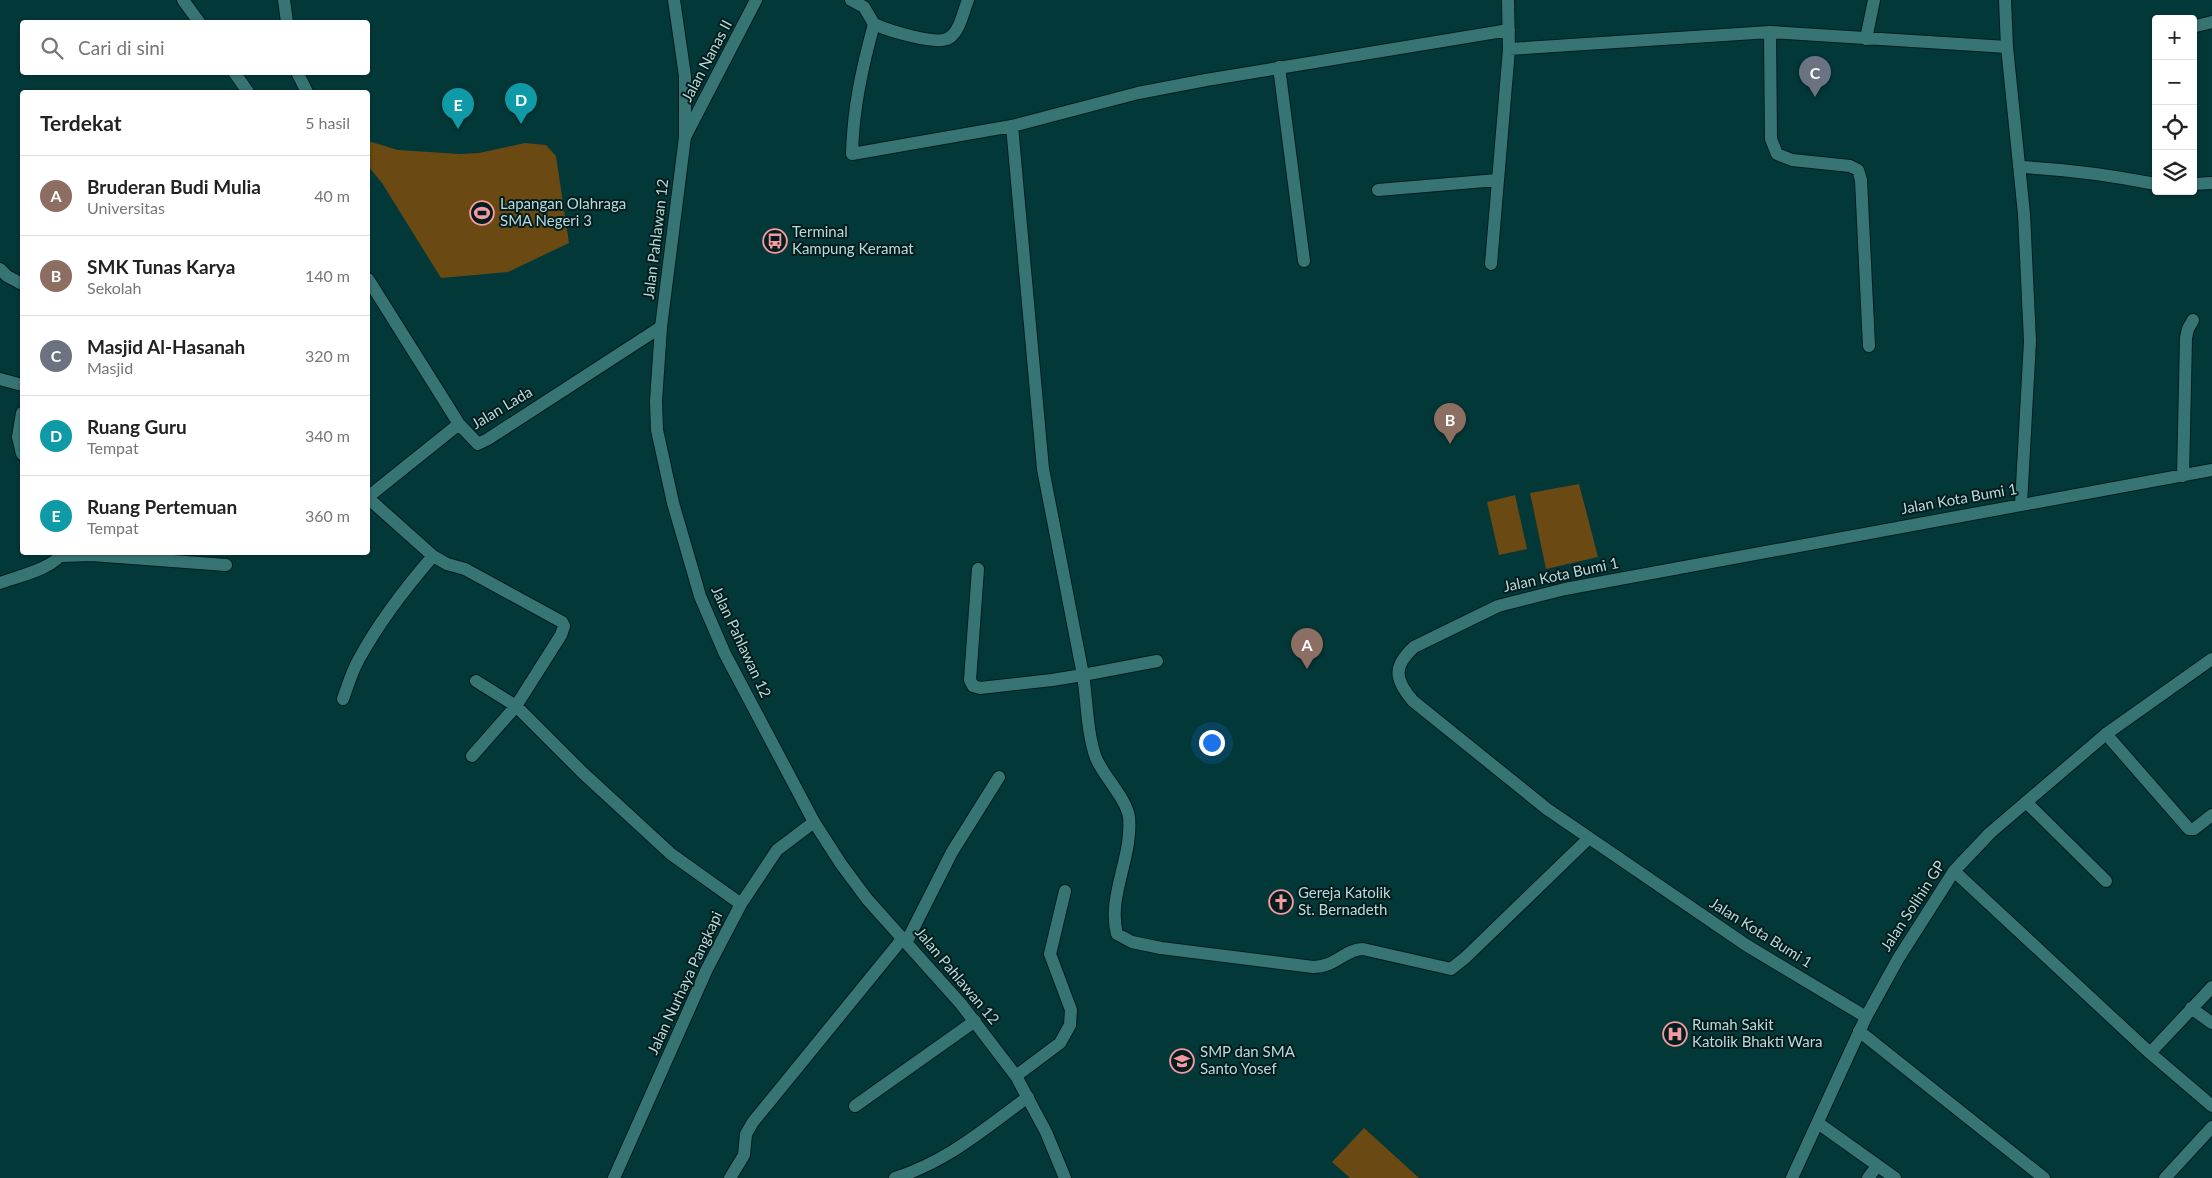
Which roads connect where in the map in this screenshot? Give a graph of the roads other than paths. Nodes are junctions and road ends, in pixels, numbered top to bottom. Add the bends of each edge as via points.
1 (183, 0) edge
2 (284, 0) edge
3 (674, 0) edge
4 (756, 0) edge
5 (851, 0) edge
6 (968, 0) edge
7 (1508, 0) edge
8 (1874, 0) edge
9 (2004, 0) edge
10 (198, 20) edge
11 (287, 20) edge
12 (2212, 22) edge
13 (874, 24) junction
14 (2197, 26) edge
15 (1509, 30) junction
16 (1770, 32) junction
17 (1866, 39) junction
18 (2007, 47) junction
19 (1509, 49) junction
20 (1279, 67) junction
21 (236, 75) edge
22 (298, 75) edge
23 (247, 90) edge
24 (306, 90) edge
25 (1012, 126) junction
26 (686, 137) junction
27 (2020, 167) junction
28 (1497, 180) junction
29 (2152, 183) edge
30 (2212, 183) edge
31 (2197, 184) edge
32 (1378, 190) dead end
33 (1304, 261) dead end
34 (1491, 264) dead end
35 (0, 268) edge
36 (370, 282) edge
37 (20, 283) edge
38 (2193, 320) dead end
39 (661, 327) junction
40 (1869, 346) dead end
41 (0, 379) edge
42 (20, 384) edge
43 (459, 424) junction
44 (20, 425) edge
45 (20, 446) edge
46 (2212, 470) edge
47 (2182, 476) junction
48 (370, 496) edge
49 (370, 500) edge
50 (2021, 504) junction
51 (60, 555) edge
52 (76, 555) edge
53 (434, 556) junction
54 (226, 565) dead end
55 (978, 569) dead end
56 (0, 583) edge
57 (2212, 659) edge
58 (1157, 661) dead end
59 (1084, 675) junction
60 (476, 681) dead end
61 (343, 698) dead end
62 (516, 706) junction
63 (2106, 734) junction
64 (472, 756) dead end
65 (999, 777) dead end
66 (2026, 802) junction
67 (2212, 815) edge
68 (814, 822) junction
69 (1589, 838) junction
70 (1954, 871) junction
71 (2106, 880) dead end
72 (1065, 891) dead end
73 (741, 904) junction
74 (905, 940) junction
75 (2212, 987) edge
76 (2191, 1008) junction
77 (1866, 1017) junction
78 (974, 1021) junction
79 (2212, 1023) edge
80 (1859, 1031) junction
81 (2150, 1053) junction
82 (1016, 1076) junction
83 (1028, 1097) junction
84 (855, 1106) dead end
85 (2212, 1106) edge
86 (1818, 1123) junction
87 (2212, 1127) edge
88 (1877, 1166) junction
89 (614, 1178) edge
90 (730, 1178) edge
91 (895, 1178) edge
92 (1065, 1178) edge
93 (1792, 1178) edge
94 (1868, 1178) edge
95 (1895, 1178) edge
96 (2044, 1178) edge
97 (2165, 1178) edge

1 - 10 street
2 - 11 street
3 - 26 street, Jalan Pahlawan 12 via 685,76
4 - 26 street, Jalan Nanas II
5 - 13 street via 864,7
6 - 13 street via 954,32 944,40 924,39
7 - 15 street
8 - 17 street
9 - 18 street
12 - 14 street
13 - 25 street via 859,80 852,154
15 - 19 street
15 - 20 street
16 - 17 street
16 - 19 street
16 - 40 street via 1771,139 1777,154 1792,160 1850,166 1858,170
17 - 18 street
18 - 27 street
19 - 28 street
20 - 25 street via 1138,93
20 - 33 street
21 - 23 street
22 - 24 street
25 - 59 street via 1043,469
26 - 39 street, Jalan Pahlawan 12
27 - 29 street via 2108,174
27 - 50 street via 2030,341
28 - 32 street
28 - 34 street
30 - 31 street
35 - 37 street
36 - 43 street, Jalan Lada
38 - 47 street via 2186,338
39 - 43 street, Jalan Lada via 480,443 475,443
39 - 68 street, Jalan Pahlawan 12 via 657,430 673,503 700,596 725,654
41 - 42 street
43 - 48 street
44 - 45 street
46 - 47 street, Jalan Kota Bumi 1
47 - 50 street, Jalan Kota Bumi 1
49 - 53 street
50 - 69 street, Jalan Kota Bumi 1 via 1518,600 1484,612 1414,647 1405,655 1398,676 1402,687 1414,701 1547,809
51 - 56 street via 46,567
52 - 54 street
53 - 61 street via 408,586 368,644
53 - 62 street via 465,569 562,622 563,632
55 - 59 street via 970,680 973,686 980,688
57 - 63 street, Jalan Solihin GP
58 - 59 street
59 - 69 street via 1091,740 1096,756 1129,816 1128,840 1113,919 1117,934 1132,942 1313,967 1328,966 1356,949 1363,949 1451,969
60 - 62 street
62 - 64 street
62 - 73 street via 671,854
63 - 66 street, Jalan Solihin GP
63 - 67 street via 2189,829 2194,829
65 - 74 street via 952,852
66 - 70 street, Jalan Solihin GP via 1990,833
66 - 71 street
68 - 73 street, Jalan Nurhaya Pangkapi via 777,850
68 - 74 street, Jalan Pahlawan 12 via 867,899
69 - 77 street, Jalan Kota Bumi 1 via 1746,945
70 - 77 street, Jalan Solihin GP via 1898,959
70 - 81 street
72 - 82 street via 1050,954 1071,1010 1070,1025 1060,1043
73 - 89 street, Jalan Nurhaya Pangkapi via 707,969
74 - 78 street, Jalan Pahlawan 12
74 - 90 street via 753,1122 746,1134 744,1155
75 - 76 street
76 - 79 street
76 - 81 street
77 - 80 street, Jalan Solihin GP
78 - 82 street, Jalan Pahlawan 12
78 - 84 street
80 - 86 street, Jalan Solihin GP
80 - 96 street
81 - 85 street
82 - 83 street, Jalan Pahlawan 12
83 - 91 street via 942,1159
83 - 92 street, Jalan Pahlawan 12
86 - 88 street
86 - 93 street, Jalan Solihin GP
87 - 97 street
88 - 94 street
88 - 95 street

